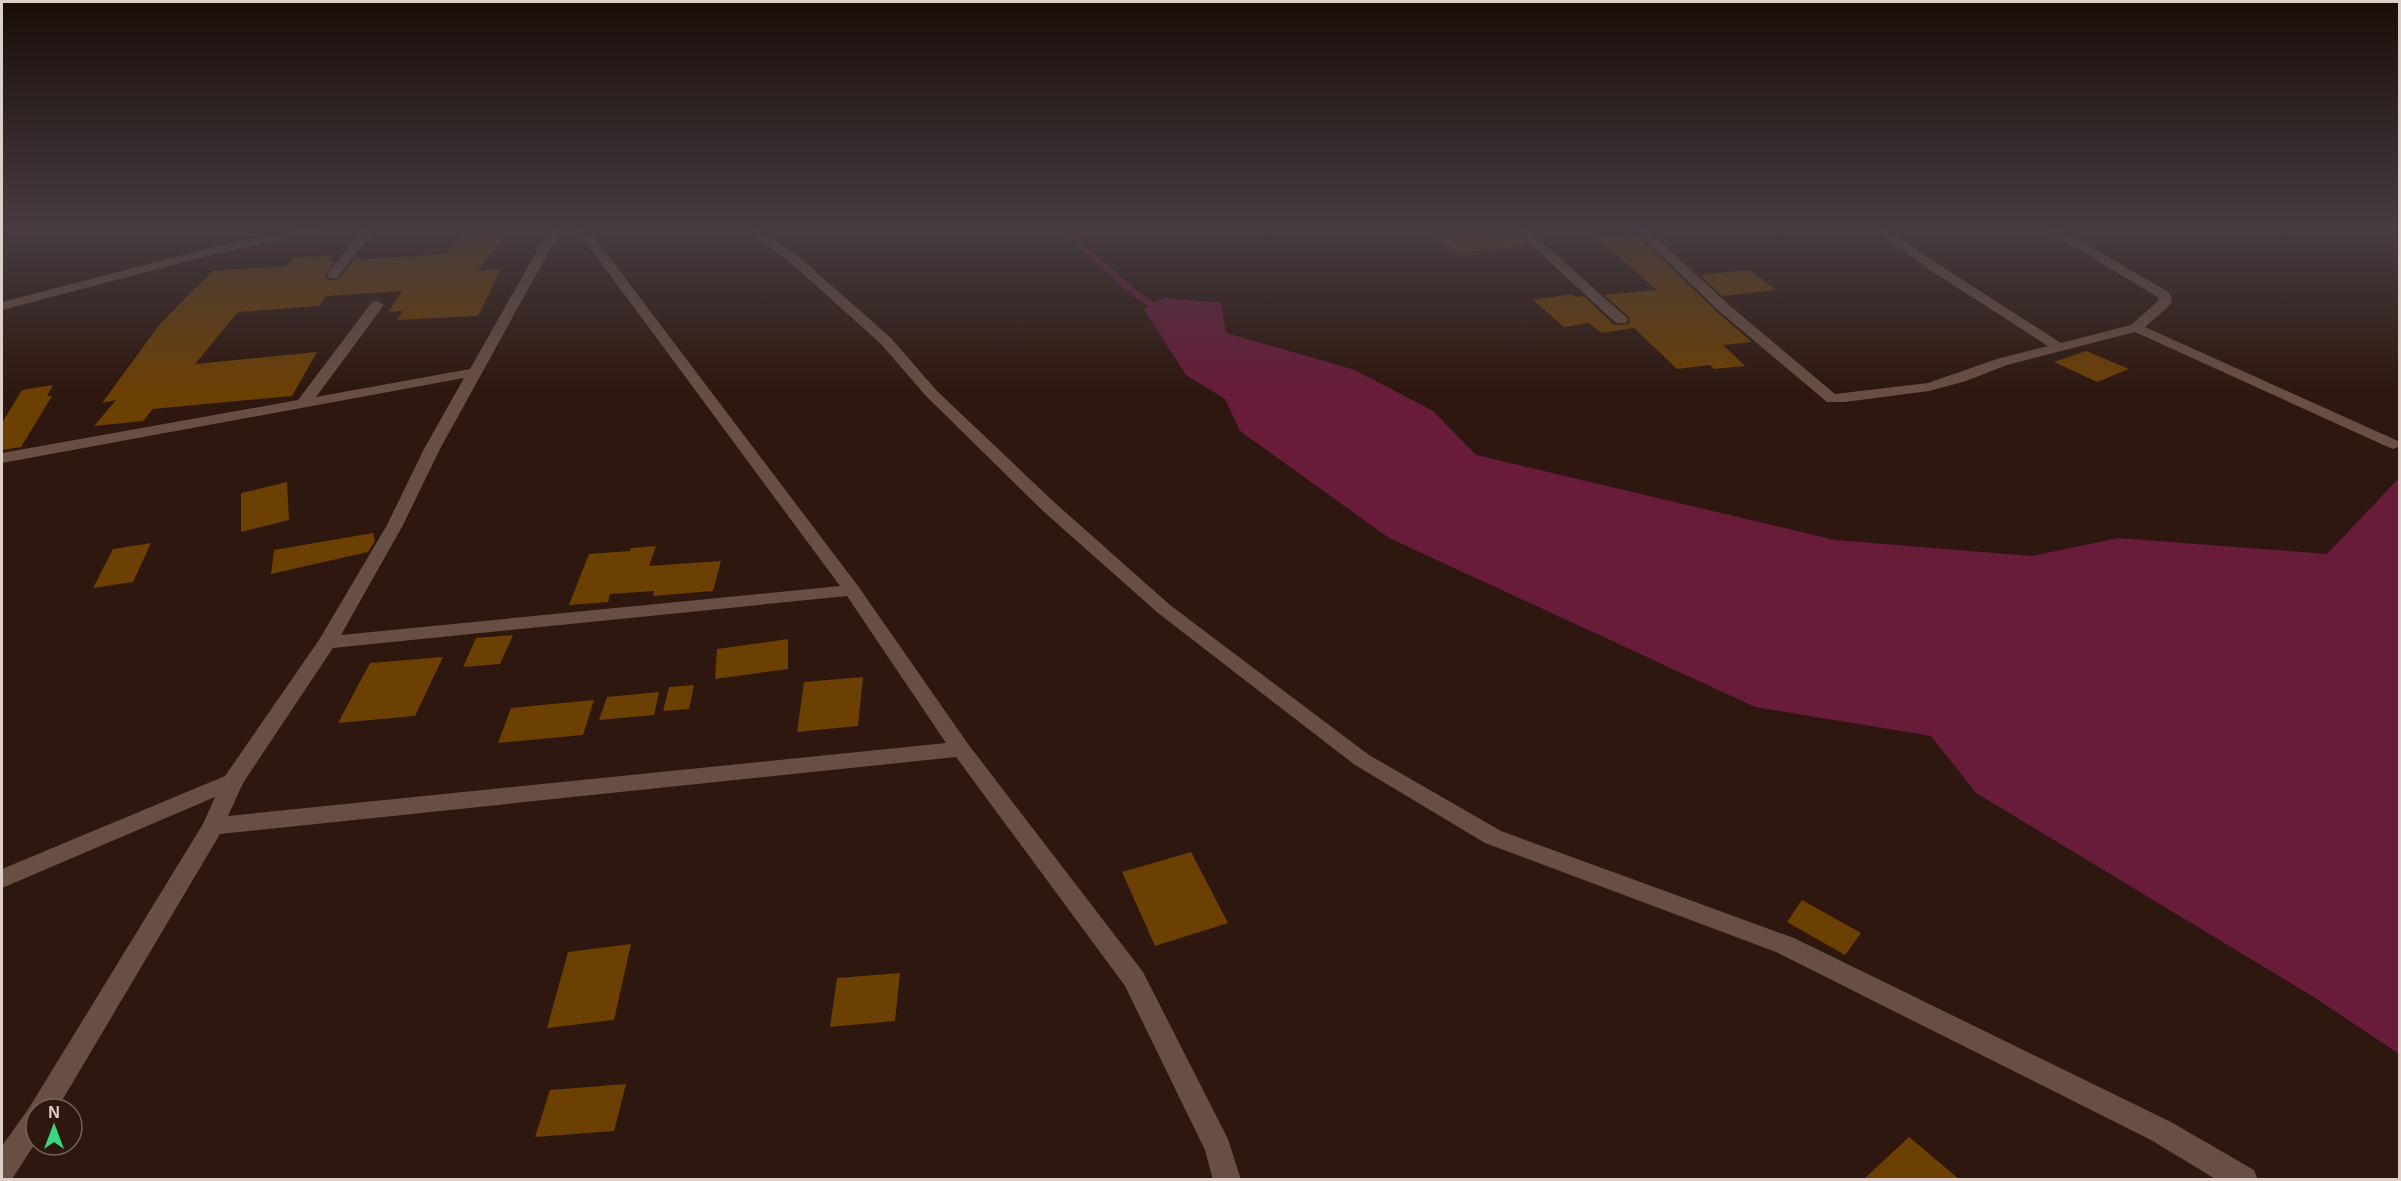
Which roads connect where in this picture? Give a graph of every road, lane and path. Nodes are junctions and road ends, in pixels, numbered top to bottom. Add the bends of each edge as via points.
1 (86, 284) edge
2 (525, 284) edge
3 (623, 284) edge
4 (822, 284) edge
5 (1581, 284) edge
6 (1699, 284) edge
7 (1961, 284) edge
8 (2145, 284) edge
9 (377, 305) dead end
10 (2, 306) edge
11 (1621, 320) dead end
12 (2136, 328) junction
13 (2058, 347) junction
14 (476, 372) junction
15 (304, 402) junction
16 (2393, 444) dead end
17 (2, 458) edge
18 (852, 590) junction
19 (327, 642) junction
20 (961, 748) junction
21 (233, 781) junction
22 (213, 826) junction
23 (2, 879) edge
24 (49, 1097) edge
25 (24, 1136) edge
26 (2, 1170) edge
27 (1227, 1179) edge
28 (2244, 1179) edge

1 - 10 street
2 - 14 street
3 - 18 street
4 - 28 street via 886,341 931,393 1049,507 1164,609 1362,760 1493,837 1785,945 2161,1131
5 - 11 street
6 - 13 street via 1832,399 1929,387
7 - 13 street
8 - 12 street via 2165,296 2165,302
9 - 15 street
12 - 13 street
12 - 16 street
14 - 15 street
14 - 19 street via 395,525
15 - 17 street
18 - 19 street
18 - 20 street
19 - 21 street
20 - 22 street
20 - 27 street via 1134,979 1218,1148
21 - 22 street
21 - 23 street
22 - 24 street
25 - 26 street

